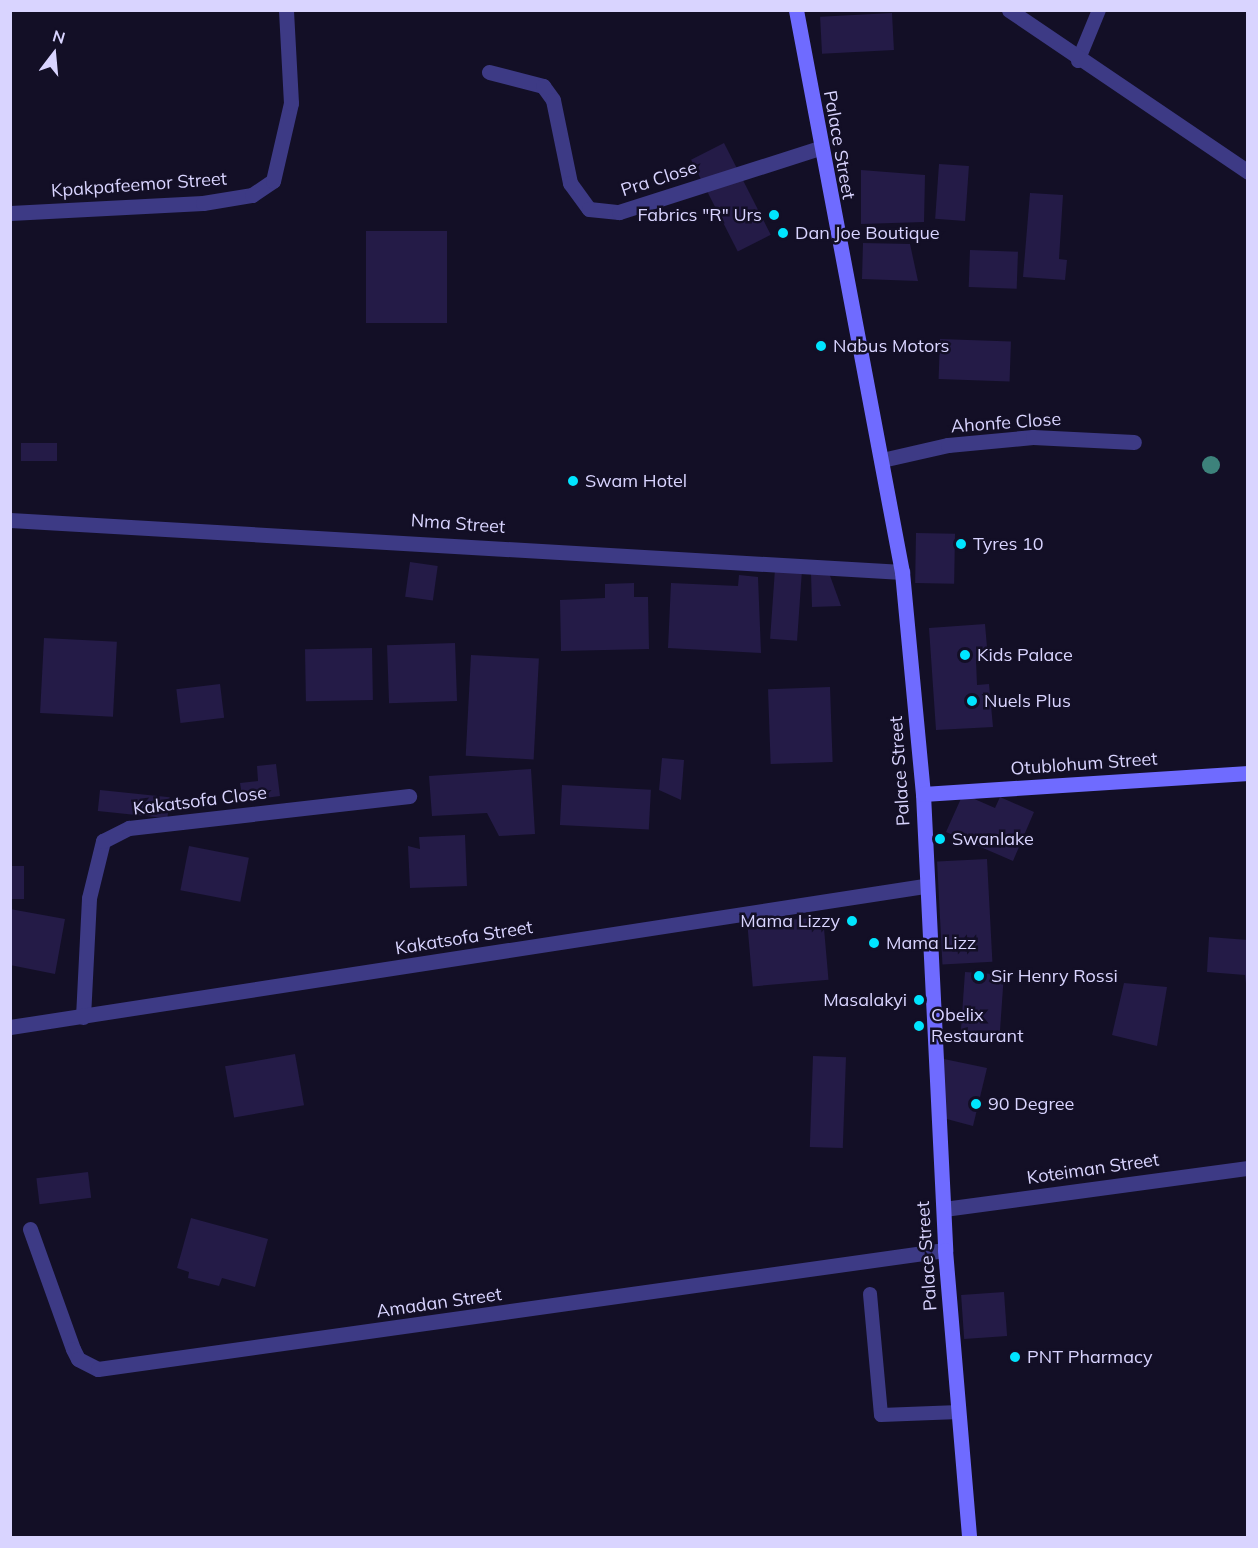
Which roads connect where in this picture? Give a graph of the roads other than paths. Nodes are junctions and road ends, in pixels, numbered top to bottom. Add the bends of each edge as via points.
1 (286, 10) edge
2 (796, 10) edge
3 (1009, 10) edge
4 (1099, 10) edge
5 (1078, 61) junction
6 (489, 72) dead end
7 (819, 148) junction
8 (1248, 172) edge
9 (10, 213) edge
10 (1134, 442) dead end
11 (882, 460) junction
12 (10, 520) edge
13 (902, 572) junction
14 (1248, 773) edge
15 (923, 794) junction
16 (409, 796) dead end
17 (924, 886) junction
18 (83, 1017) junction
19 (10, 1028) edge
20 (1248, 1168) edge
21 (944, 1209) junction
22 (30, 1229) dead end
23 (945, 1250) junction
24 (870, 1294) dead end
25 (959, 1412) junction
26 (969, 1538) edge

1 - 9 street, Kpakpafeemor Street via 291,103 273,181 252,195 203,202
2 - 7 street, Palace Street
3 - 5 street
4 - 5 lane
5 - 8 street
6 - 7 street, Pra Close via 543,86 553,100 570,183 589,209 618,212
7 - 11 street, Palace Street
10 - 11 street, Ahonfe Close via 1034,437 948,445
11 - 13 street, Palace Street
12 - 13 street, Nma Street
13 - 15 street, Palace Street
14 - 15 street, Otublohum Street
15 - 17 street, Palace Street
16 - 18 street, Kakatsofa Close via 129,828 103,841 89,898
17 - 18 street, Kakatsofa Street
17 - 21 street, Palace Street
18 - 19 street, Kakatsofa Street
20 - 21 street, Koteiman Street
21 - 23 street, Palace Street
22 - 23 street, Amadan Street via 78,1359 98,1369
23 - 25 street, Palace Street
24 - 25 lane via 881,1416
25 - 26 street, Palace Street

